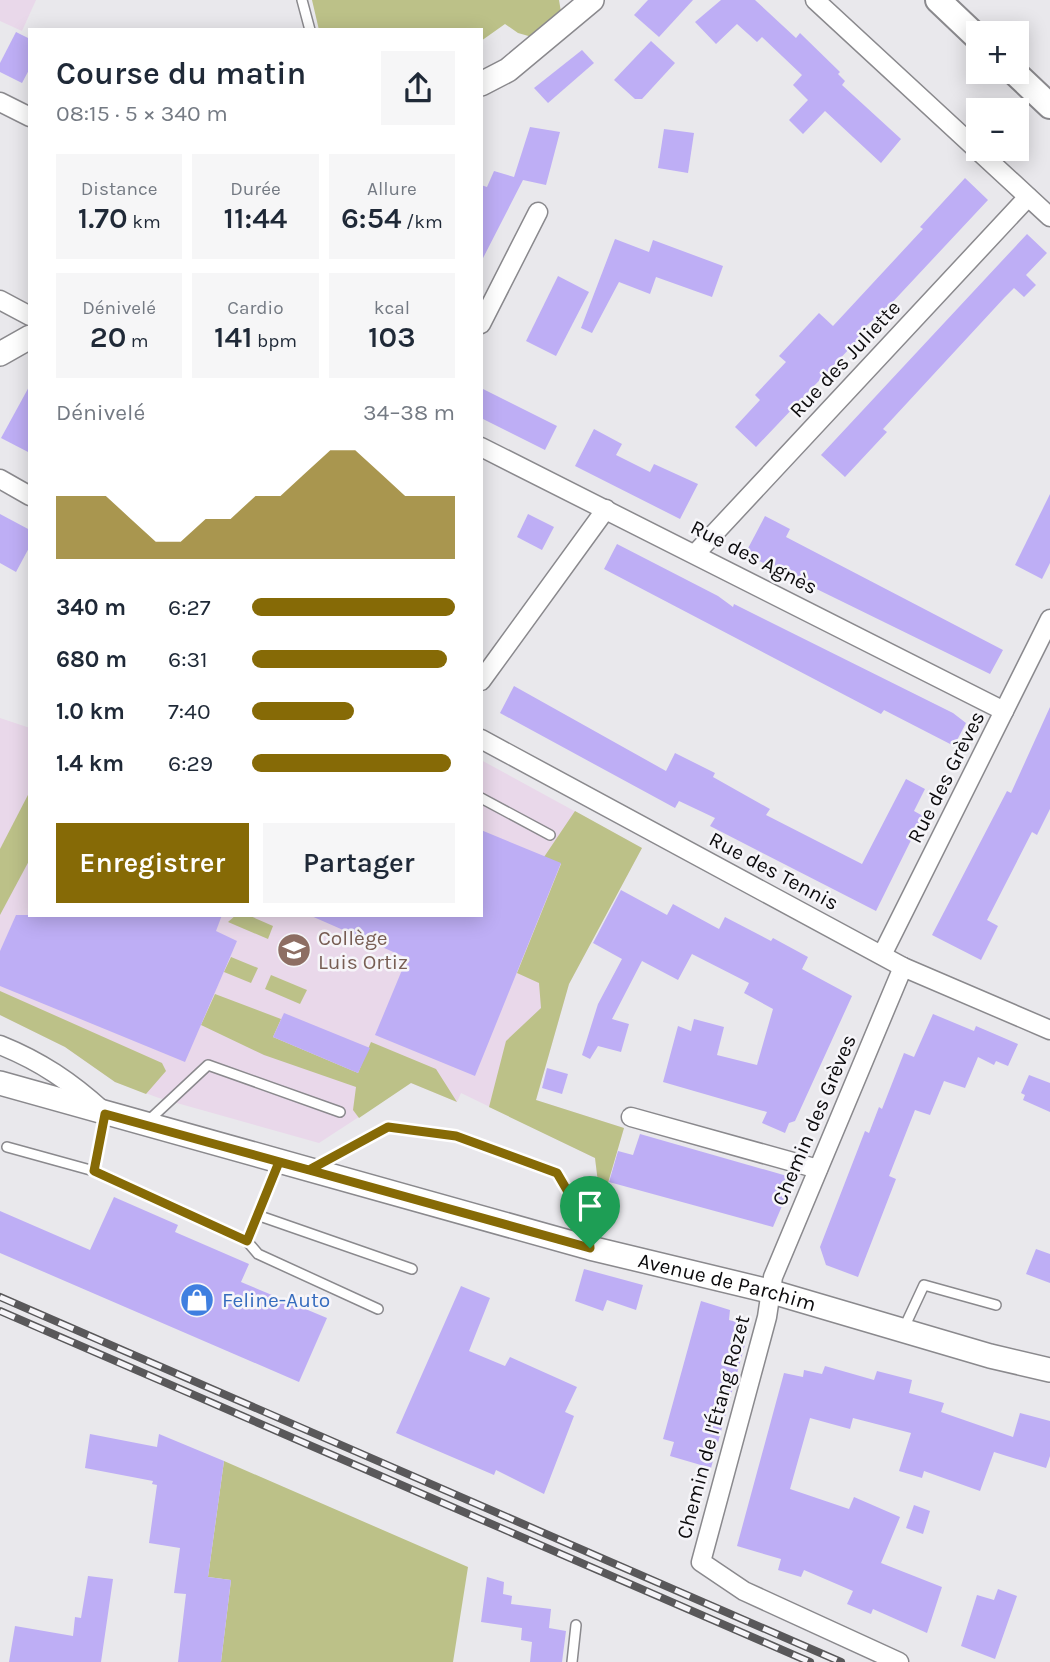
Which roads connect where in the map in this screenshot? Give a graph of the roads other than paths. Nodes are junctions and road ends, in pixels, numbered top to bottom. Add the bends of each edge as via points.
1 (302, 0) edge
2 (592, 0) edge
3 (815, 0) edge
4 (938, 0) edge
5 (966, 27) edge
6 (309, 28) edge
7 (483, 83) edge
8 (1027, 84) edge
9 (0, 102) edge
10 (1050, 106) edge
11 (28, 116) edge
12 (1028, 197) junction
13 (538, 212) dead end
14 (1050, 217) edge
15 (0, 300) edge
16 (28, 315) edge
17 (483, 320) edge
18 (28, 338) edge
19 (0, 354) edge
20 (483, 448) edge
21 (0, 479) edge
22 (28, 495) edge
23 (606, 509) junction
24 (696, 553) junction
25 (1050, 619) edge
26 (483, 678) edge
27 (1004, 711) junction
28 (483, 740) edge
29 (483, 800) edge
30 (550, 835) dead end
31 (882, 955) junction
32 (903, 967) junction
33 (1050, 1030) edge
34 (0, 1045) edge
35 (0, 1083) edge
36 (340, 1112) dead end
37 (105, 1114) junction
38 (631, 1117) dead end
39 (144, 1124) junction
40 (7, 1147) dead end
41 (279, 1162) junction
42 (818, 1169) junction
43 (309, 1170) junction
44 (94, 1171) junction
45 (257, 1215) junction
46 (247, 1241) junction
47 (590, 1248) junction
48 (412, 1269) dead end
49 (769, 1292) junction
50 (996, 1305) dead end
51 (378, 1309) dead end
52 (902, 1331) junction
53 (1050, 1370) edge
54 (576, 1625) dead end
55 (572, 1662) edge
56 (899, 1662) edge

1 - 6 lane
2 - 7 street via 508,70
3 - 12 street
4 - 5 main road
8 - 10 main road
9 - 11 street
12 - 14 street
12 - 24 street, Rue des Juliette
13 - 17 street
15 - 16 street
18 - 19 street
20 - 23 street, Rue des Agnès
21 - 22 street
23 - 24 street, Rue des Agnès
23 - 26 street
24 - 27 street, Rue des Agnès
25 - 27 street, Rue des Grèves
27 - 31 street, Rue des Grèves
28 - 31 street, Rue des Tennis
29 - 30 lane
31 - 32 street, Rue des Tennis
32 - 33 street, Rue des Tennis
32 - 42 street, Chemin des Grèves
34 - 37 street via 38,1061
35 - 37 street, Avenue de Parchim
36 - 39 lane via 208,1065
37 - 39 street, Avenue de Parchim
37 - 44 lane
38 - 42 street
39 - 41 street, Avenue de Parchim
40 - 44 lane
41 - 43 street, Avenue de Parchim
41 - 45 lane
42 - 49 street, Chemin des Grèves
43 - 47 street, Avenue de Parchim
43 - 47 lane via 388,1127 456,1136 557,1173 588,1226
44 - 46 lane
45 - 46 lane
45 - 48 lane
46 - 51 lane via 258,1254
47 - 49 street, Avenue de Parchim
49 - 52 street, Avenue de Parchim
49 - 56 street, Chemin de l'Étang Rozet via 767,1317 701,1562 744,1591
50 - 52 lane via 924,1285
52 - 53 street, Avenue de Parchim
54 - 55 lane

